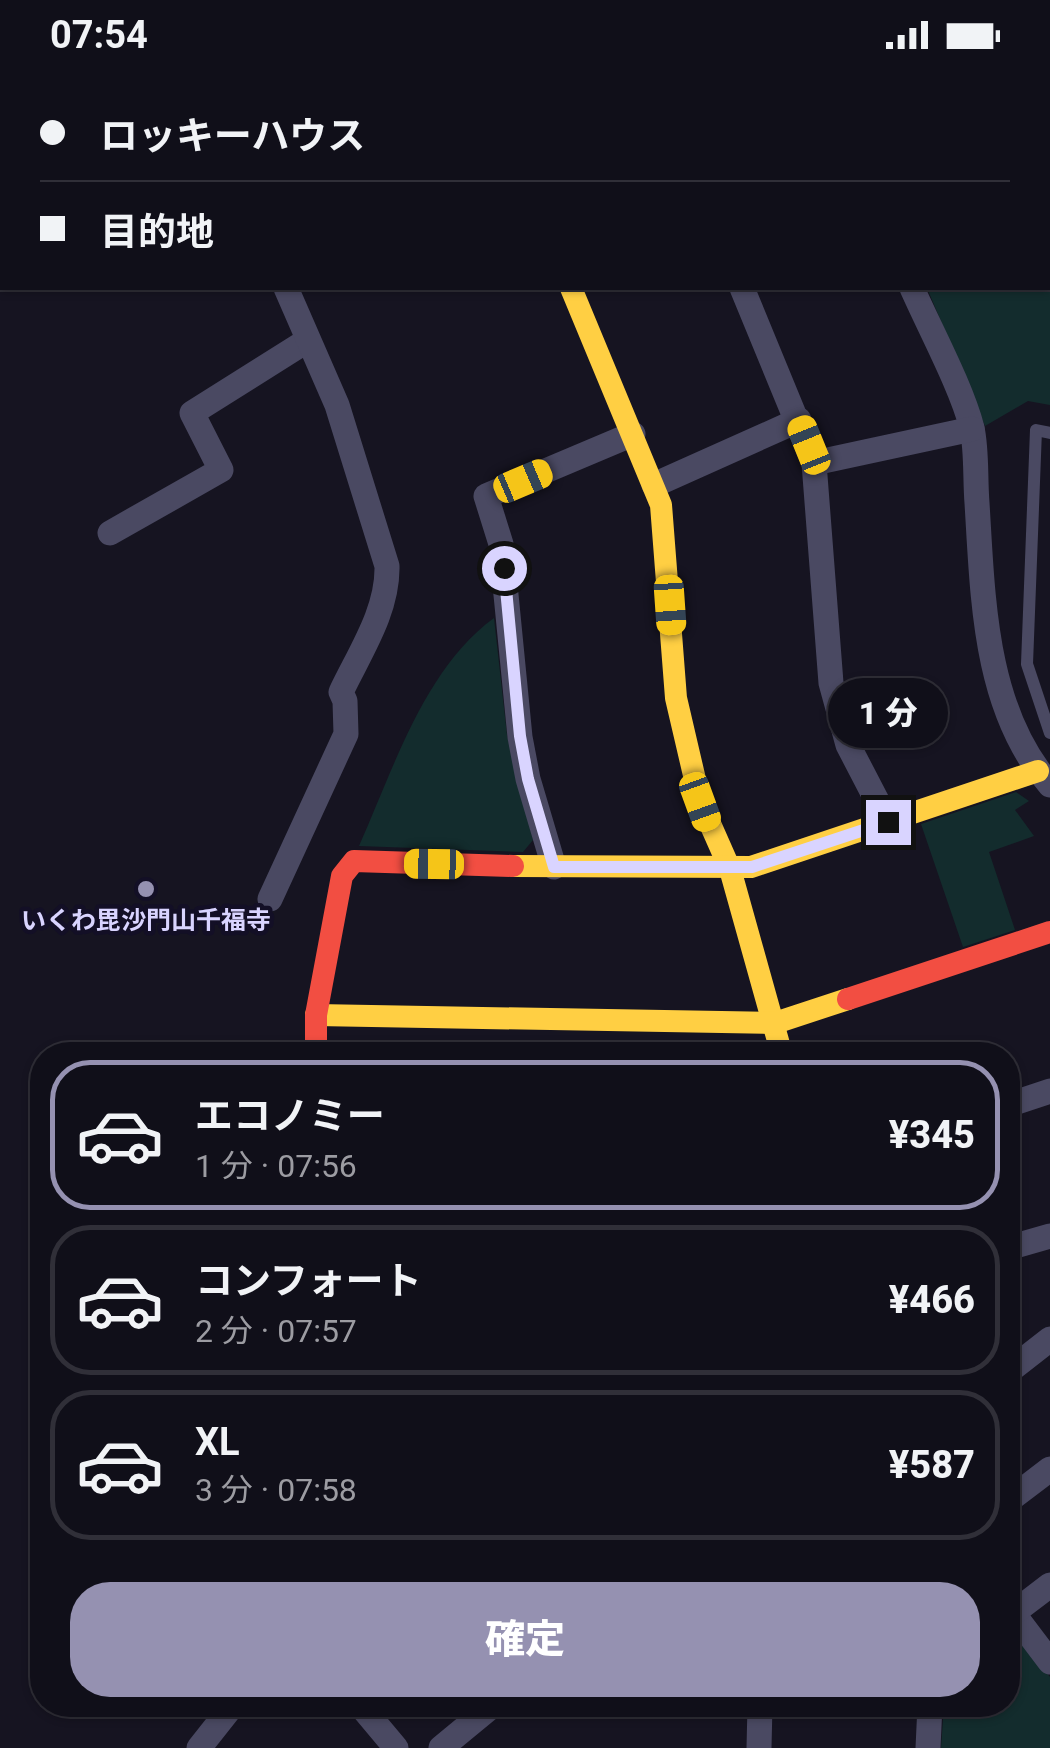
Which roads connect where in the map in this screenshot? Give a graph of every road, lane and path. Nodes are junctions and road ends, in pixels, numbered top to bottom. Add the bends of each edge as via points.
1 (287, 290) edge
2 (572, 290) edge
3 (743, 290) edge
4 (913, 290) edge
5 (308, 340) junction
6 (799, 420) junction
7 (972, 429) junction
8 (1050, 433) edge
9 (634, 434) junction
10 (814, 463) junction
11 (654, 486) junction
12 (110, 533) dead end
13 (1050, 733) edge
14 (1044, 778) edge
15 (888, 822) junction
16 (554, 867) junction
17 (730, 869) junction
18 (270, 899) dead end
19 (1050, 932) edge
20 (316, 1016) junction
21 (775, 1024) junction
22 (316, 1042) edge
23 (779, 1042) edge
24 (1050, 1090) edge
25 (1020, 1101) edge
26 (1050, 1236) edge
27 (1020, 1245) edge
28 (1050, 1339) edge
29 (1020, 1363) edge
30 (1050, 1470) edge
31 (1020, 1492) edge
32 (1050, 1585) edge
33 (1020, 1607) edge
34 (1020, 1626) edge
35 (1050, 1662) edge
36 (224, 1717) edge
37 (370, 1717) edge
38 (478, 1717) edge
39 (760, 1717) edge
40 (929, 1717) edge
41 (199, 1748) edge
42 (396, 1748) edge
43 (440, 1748) edge
44 (760, 1748) edge
45 (928, 1748) edge

1 - 5 street
2 - 9 street
3 - 6 street
4 - 7 street
5 - 12 street via 192,413 221,470
5 - 18 street via 361,479 387,584 341,692 346,734
6 - 10 street
6 - 11 street
7 - 10 street
7 - 14 street via 988,638 1006,705
8 - 13 lane via 1036,430 1027,664
9 - 11 street
9 - 16 street via 486,496 502,544 520,736
10 - 15 street via 834,696 848,744
11 - 17 street via 663,520 676,698 700,802
14 - 15 street
15 - 17 street
16 - 17 street
16 - 20 street via 354,862 342,876
17 - 21 street
19 - 21 street
20 - 21 street
20 - 22 street
21 - 23 street
24 - 25 street
26 - 27 street
28 - 29 street
30 - 31 street
32 - 33 street
34 - 35 street
36 - 41 street
37 - 42 street
38 - 43 street
39 - 44 street
40 - 45 street

